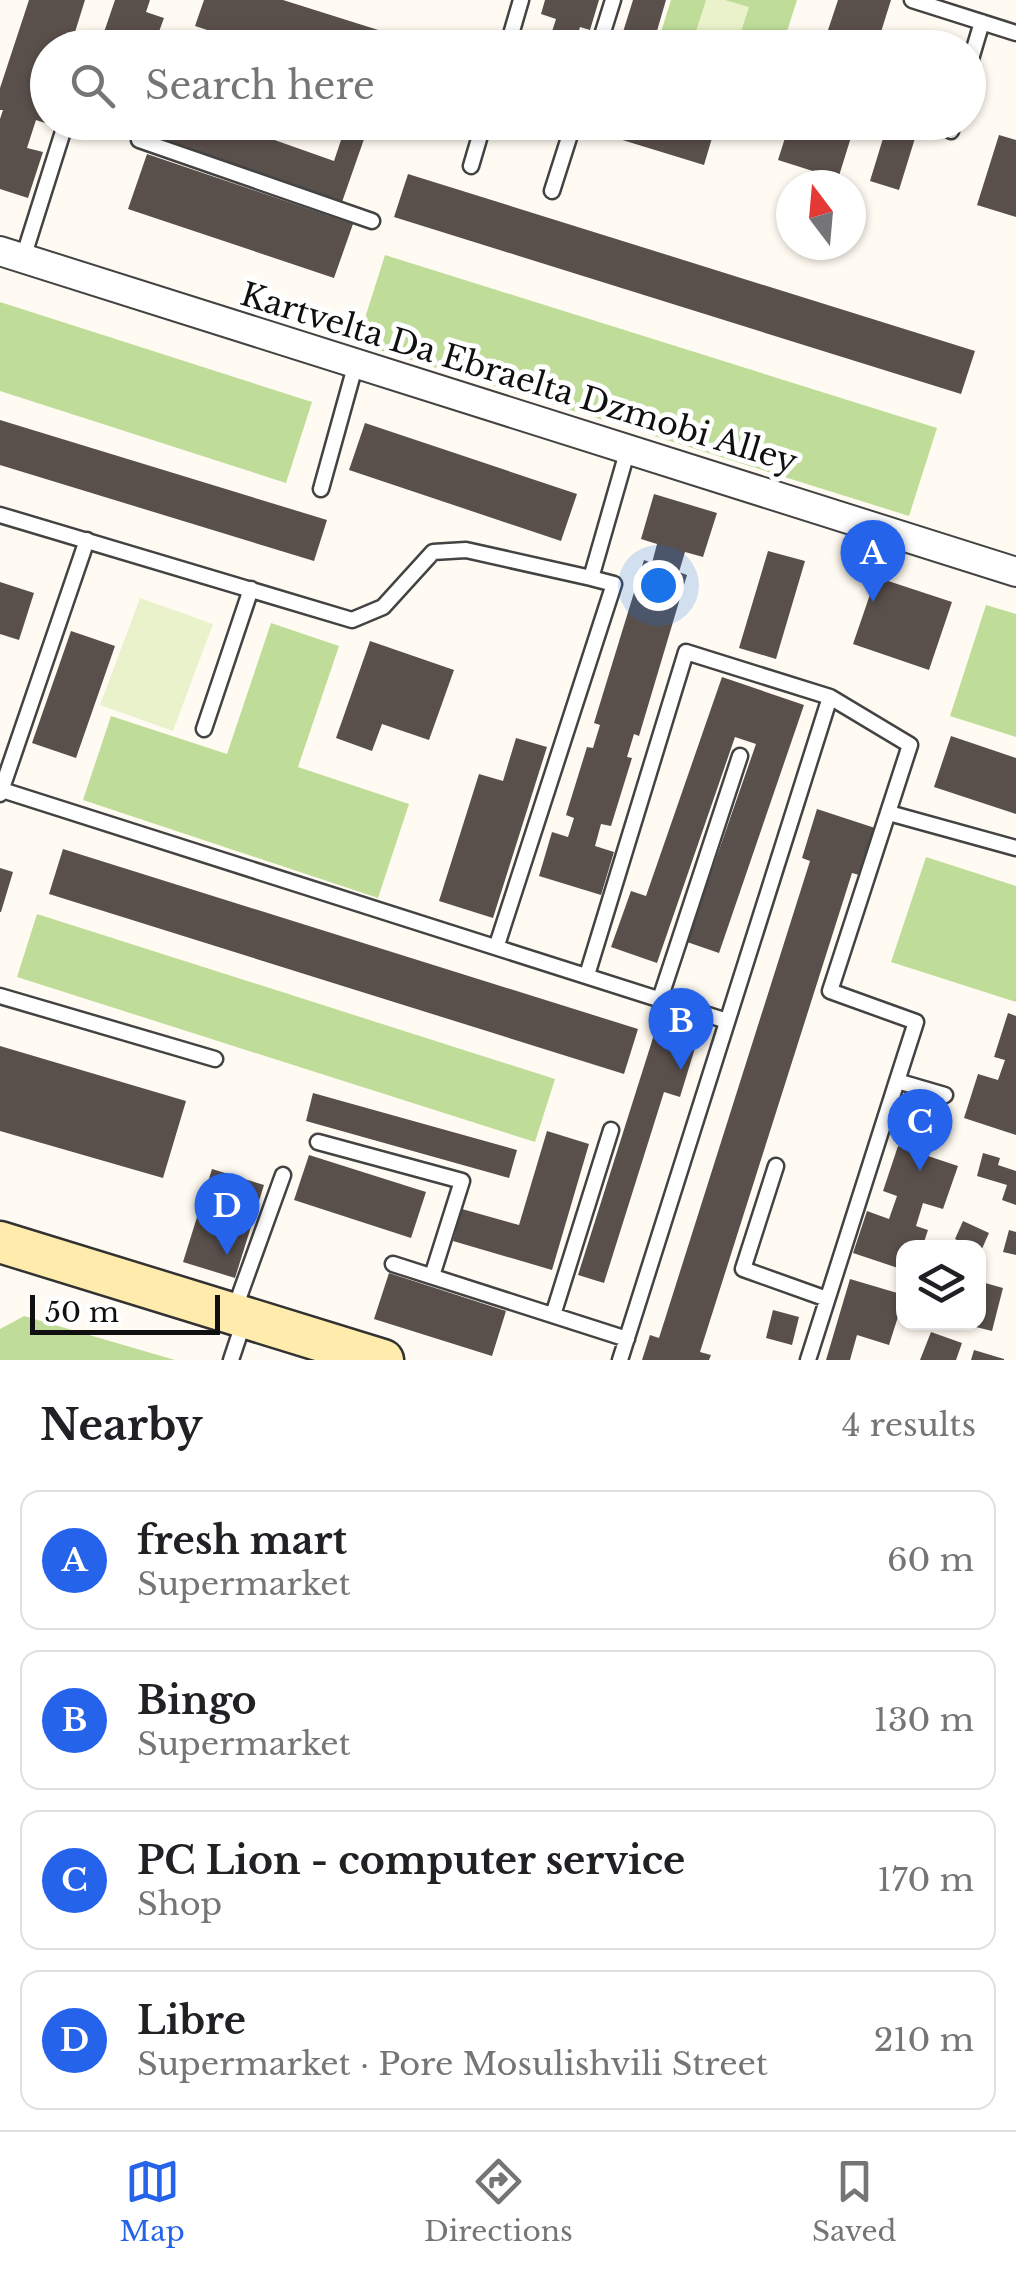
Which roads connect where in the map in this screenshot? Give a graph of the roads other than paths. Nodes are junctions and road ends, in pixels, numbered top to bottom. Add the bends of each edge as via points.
1 (521, 0) edge
2 (612, 0) edge
3 (912, 0) edge
4 (982, 22) junction
5 (512, 30) edge
6 (603, 30) edge
7 (980, 30) edge
8 (1016, 33) edge
9 (59, 140) edge
10 (139, 140) dead end
11 (478, 140) edge
12 (568, 140) edge
13 (470, 166) dead end
14 (552, 191) dead end
15 (372, 221) dead end
16 (11, 255) edge
17 (356, 363) junction
18 (628, 449) junction
19 (321, 489) dead end
20 (0, 514) edge
21 (87, 540) junction
22 (1016, 572) edge
23 (591, 578) junction
24 (251, 589) junction
25 (830, 697) junction
26 (204, 729) dead end
27 (740, 756) dead end
28 (1, 792) edge
29 (889, 813) junction
30 (1016, 848) edge
31 (496, 945) junction
32 (587, 974) junction
33 (0, 996) edge
34 (660, 999) junction
35 (728, 1021) junction
36 (215, 1059) dead end
37 (897, 1081) junction
38 (946, 1095) dead end
39 (612, 1130) dead end
40 (318, 1142) dead end
41 (776, 1166) dead end
42 (282, 1174) dead end
43 (0, 1242) edge
44 (393, 1264) dead end
45 (432, 1276) junction
46 (827, 1299) junction
47 (239, 1316) junction
48 (554, 1316) junction
49 (627, 1339) junction
50 (368, 1358) edge
51 (231, 1360) edge
52 (620, 1360) edge
53 (808, 1360) edge

1 - 5 lane
2 - 6 lane
3 - 4 lane
4 - 7 lane
4 - 8 lane
9 - 16 lane
10 - 15 lane
11 - 13 lane
12 - 14 lane
16 - 17 street, Kartvelta Da Ebraelta Dzmobi Alley
17 - 18 street, Kartvelta Da Ebraelta Dzmobi Alley
17 - 19 lane
18 - 22 street, Kartvelta Da Ebraelta Dzmobi Alley
18 - 23 lane
20 - 21 lane
21 - 24 lane
21 - 28 lane
23 - 24 lane via 466,550 434,552 383,607 352,620
23 - 31 lane via 614,584
24 - 26 lane
25 - 29 lane via 910,745
25 - 32 lane via 686,652
25 - 35 lane
27 - 34 lane
28 - 31 lane
29 - 30 lane
29 - 37 lane via 830,992 916,1022
31 - 32 lane
32 - 34 lane
33 - 36 lane
34 - 35 lane
35 - 49 lane
37 - 38 lane
37 - 46 lane
39 - 48 lane
40 - 45 lane via 462,1181
41 - 46 lane via 743,1270
42 - 47 lane
43 - 47 street
44 - 45 lane
45 - 48 lane
46 - 53 lane
47 - 50 street
47 - 51 lane
48 - 49 lane
49 - 52 lane

